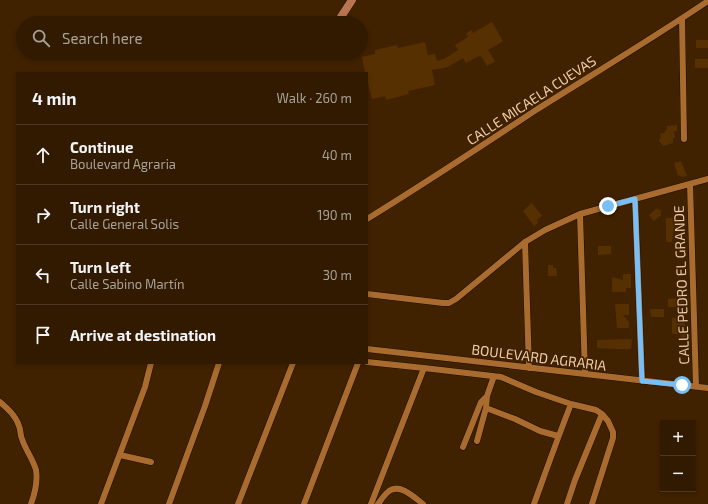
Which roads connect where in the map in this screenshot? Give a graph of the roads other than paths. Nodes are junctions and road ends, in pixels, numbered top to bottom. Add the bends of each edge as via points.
1 (352, 0) edge
2 (708, 1) edge
3 (342, 16) edge
4 (682, 19) junction
5 (684, 139) dead end
6 (708, 179) edge
7 (690, 184) junction
8 (635, 199) junction
9 (580, 214) junction
10 (368, 218) edge
11 (525, 242) junction
12 (368, 294) edge
13 (368, 349) edge
14 (368, 362) edge
15 (151, 364) edge
16 (219, 364) edge
17 (293, 364) edge
18 (358, 364) edge
19 (424, 368) junction
20 (529, 368) junction
21 (585, 374) junction
22 (494, 376) junction
23 (642, 381) junction
24 (696, 386) junction
25 (708, 388) edge
26 (487, 396) junction
27 (0, 402) edge
28 (571, 404) junction
29 (486, 408) junction
30 (602, 414) junction
31 (558, 436) junction
32 (477, 441) dead end
33 (463, 447) dead end
34 (120, 455) junction
35 (151, 462) dead end
36 (31, 504) edge
37 (102, 504) edge
38 (169, 504) edge
39 (238, 504) edge
40 (304, 504) edge
41 (371, 504) edge
42 (378, 504) edge
43 (423, 504) edge
44 (534, 504) edge
45 (567, 504) edge
46 (592, 504) edge

1 - 3 street
2 - 4 street, CALLE MICAELA CUEVAS
4 - 5 street
4 - 10 street, CALLE MICAELA CUEVAS
6 - 7 street
7 - 8 street
7 - 24 street, CALLE PEDRO EL GRANDE
8 - 9 street
8 - 23 street
9 - 11 street
9 - 21 street
11 - 12 street via 449,303
11 - 20 street
13 - 20 street, BOULEVARD AGRARIA
14 - 19 street
15 - 34 street
16 - 38 street
17 - 39 street
18 - 40 street
19 - 22 street
19 - 41 street
20 - 21 street, BOULEVARD AGRARIA
21 - 23 street, BOULEVARD AGRARIA
22 - 26 street
22 - 28 street
23 - 24 street, BOULEVARD AGRARIA
24 - 25 street, BOULEVARD AGRARIA
26 - 29 street
26 - 33 street via 481,402
27 - 36 street via 16,420 35,469 36,488
28 - 30 street
28 - 31 street
29 - 31 street
29 - 32 street
30 - 45 street
30 - 46 street via 612,428 613,438
31 - 44 street
34 - 35 street
34 - 37 street
42 - 43 street via 384,495 396,489 409,493

